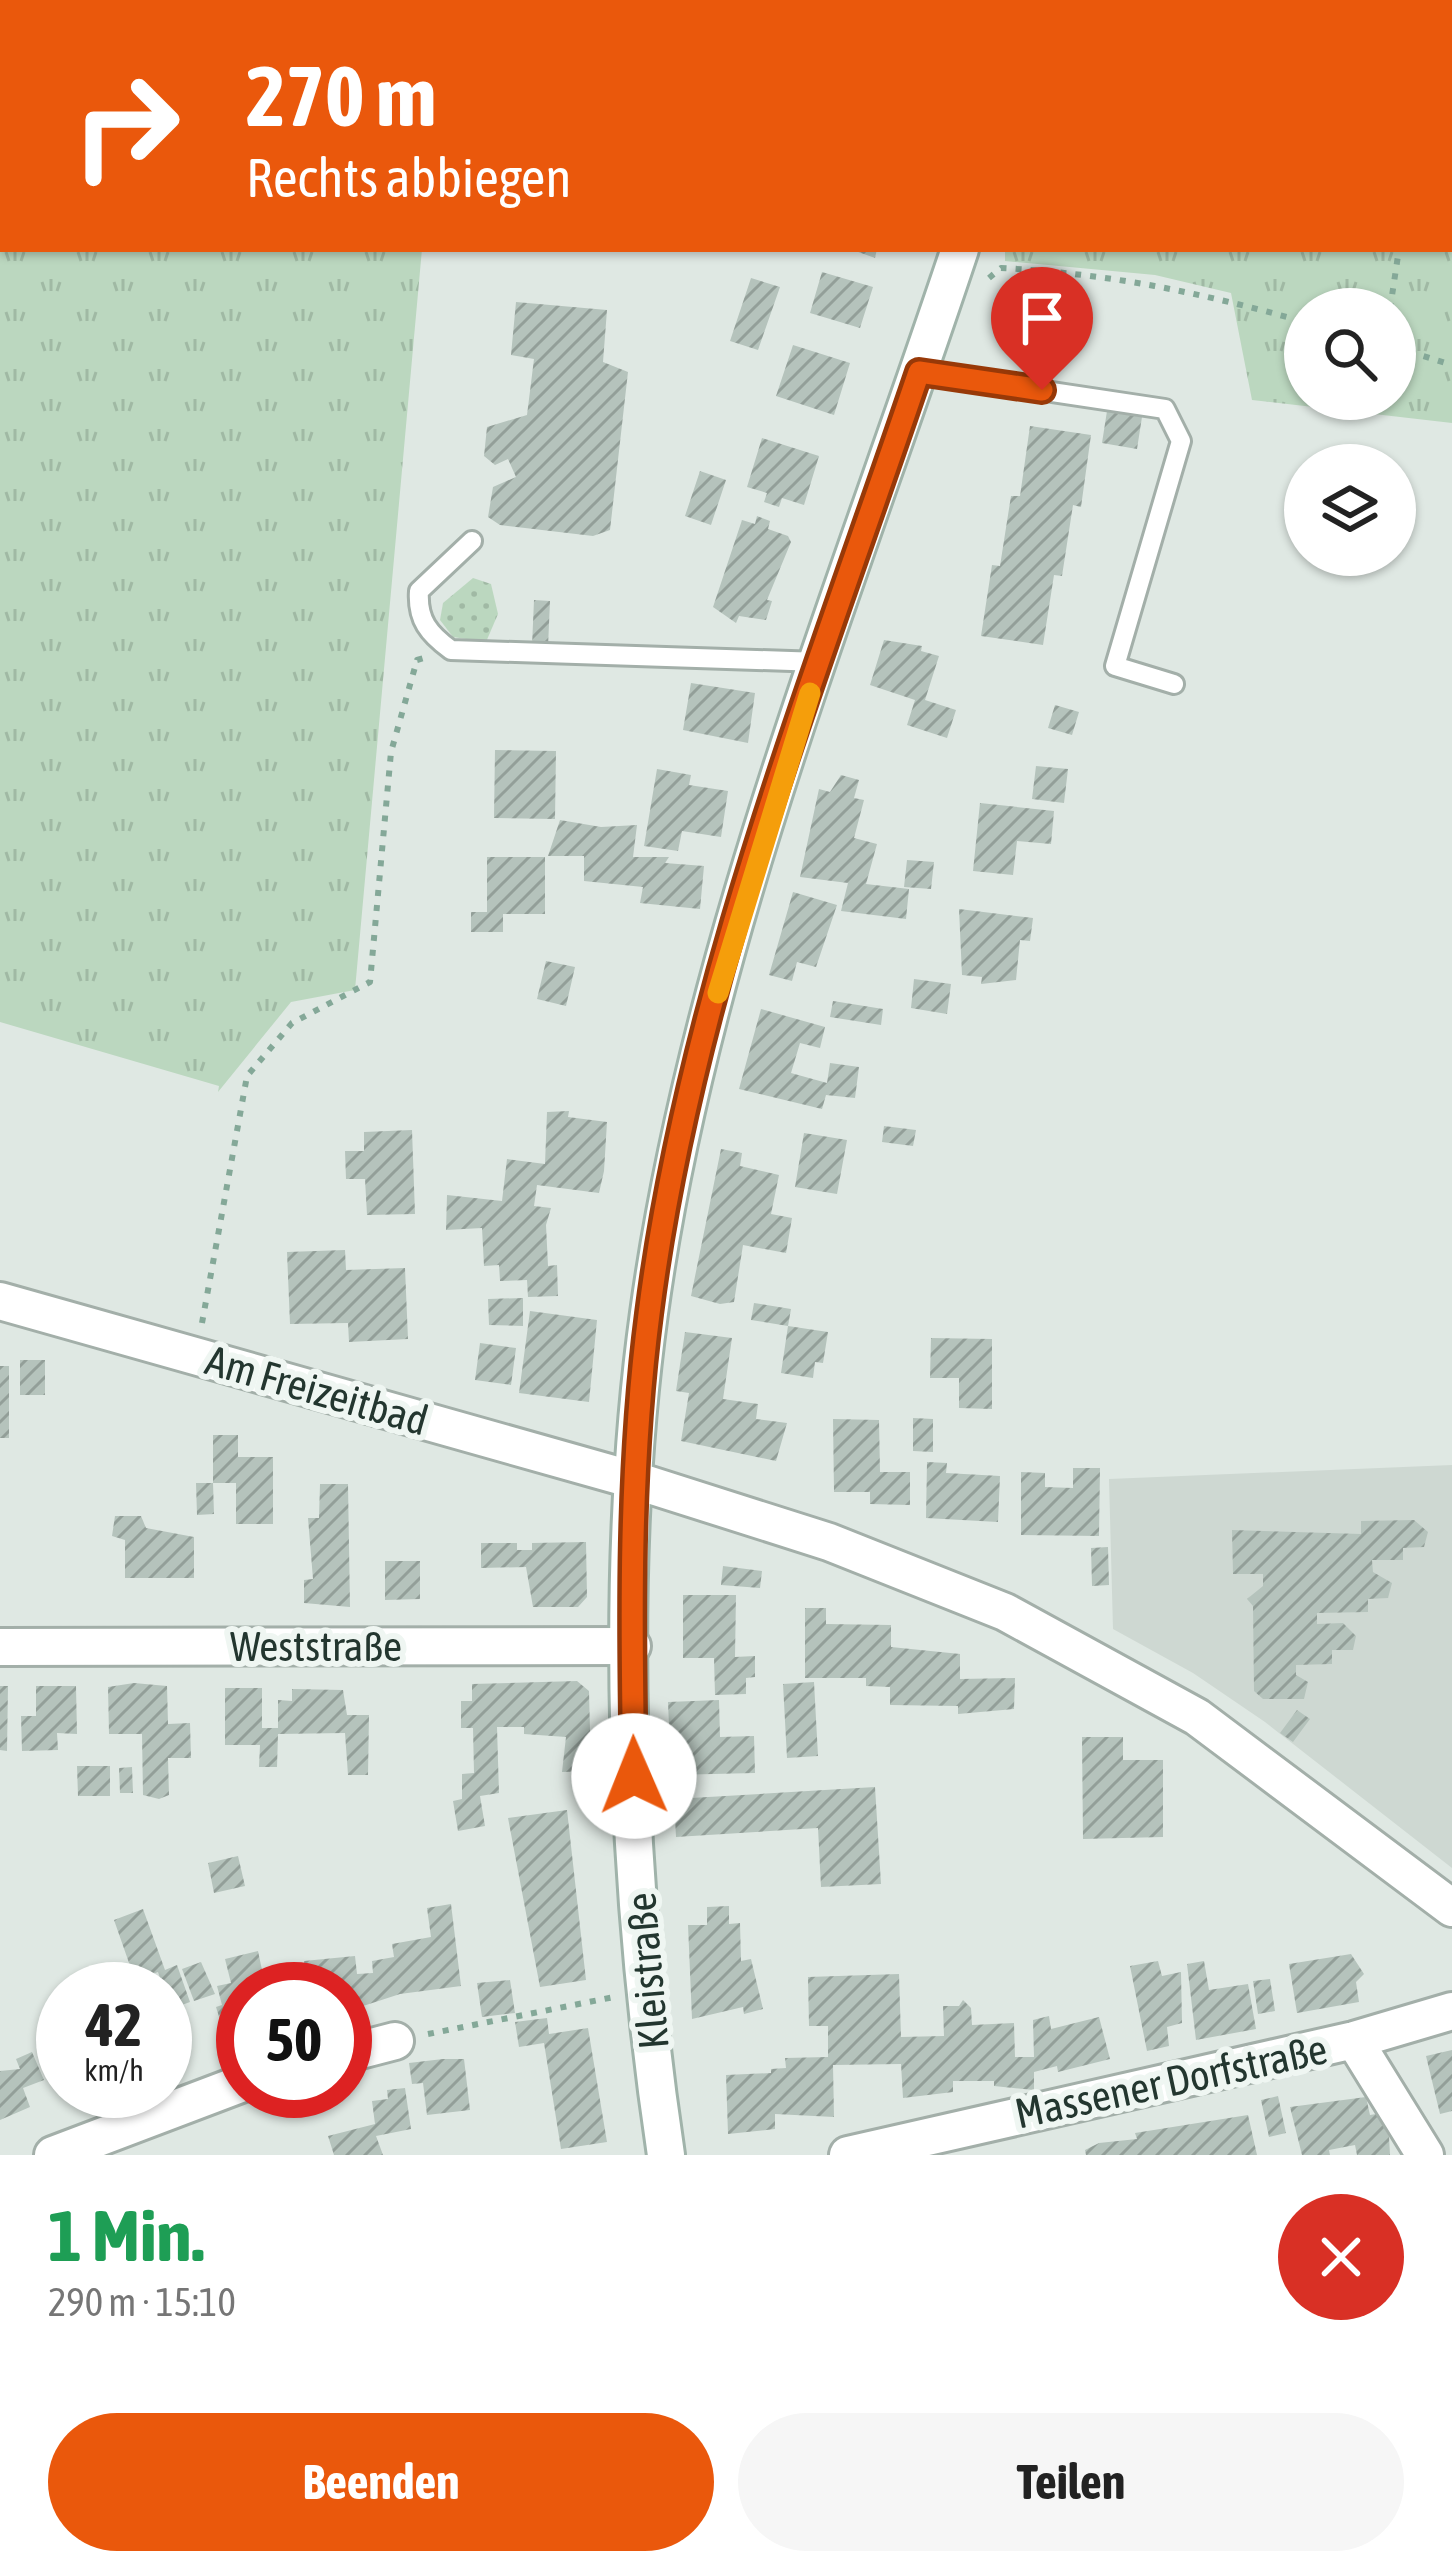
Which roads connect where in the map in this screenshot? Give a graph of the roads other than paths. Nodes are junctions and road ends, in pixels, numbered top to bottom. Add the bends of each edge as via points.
1 (959, 252) edge
2 (919, 372) junction
3 (472, 541) dead end
4 (820, 662) junction
5 (1174, 684) dead end
6 (0, 1301) edge
7 (634, 1480) junction
8 (632, 1646) junction
9 (0, 1647) edge
10 (1452, 1908) edge
11 (1452, 2011) edge
12 (1354, 2040) junction
13 (394, 2041) road end
14 (372, 2047) edge
15 (216, 2093) edge
16 (52, 2155) edge
17 (666, 2155) edge
18 (848, 2155) edge
19 (1425, 2155) edge

1 - 2 street, Kleistraße
2 - 4 street, Kleistraße
2 - 5 lane via 1165,409 1181,441 1114,665
3 - 4 lane via 419,591 428,633 451,650
4 - 7 street, Kleistraße via 749,875 687,1119 650,1308
6 - 7 street, Am Freizeitbad
7 - 8 street, Kleistraße
7 - 10 street, Am Freizeitbad via 830,1541 1005,1612 1197,1718
8 - 9 street, Weststraße
8 - 17 street, Kleistraße via 648,1986
11 - 12 street, Massener Dorfstraße
12 - 18 street, Massener Dorfstraße
12 - 19 street, Massener Dorfstraße
13 - 14 street
15 - 16 street

